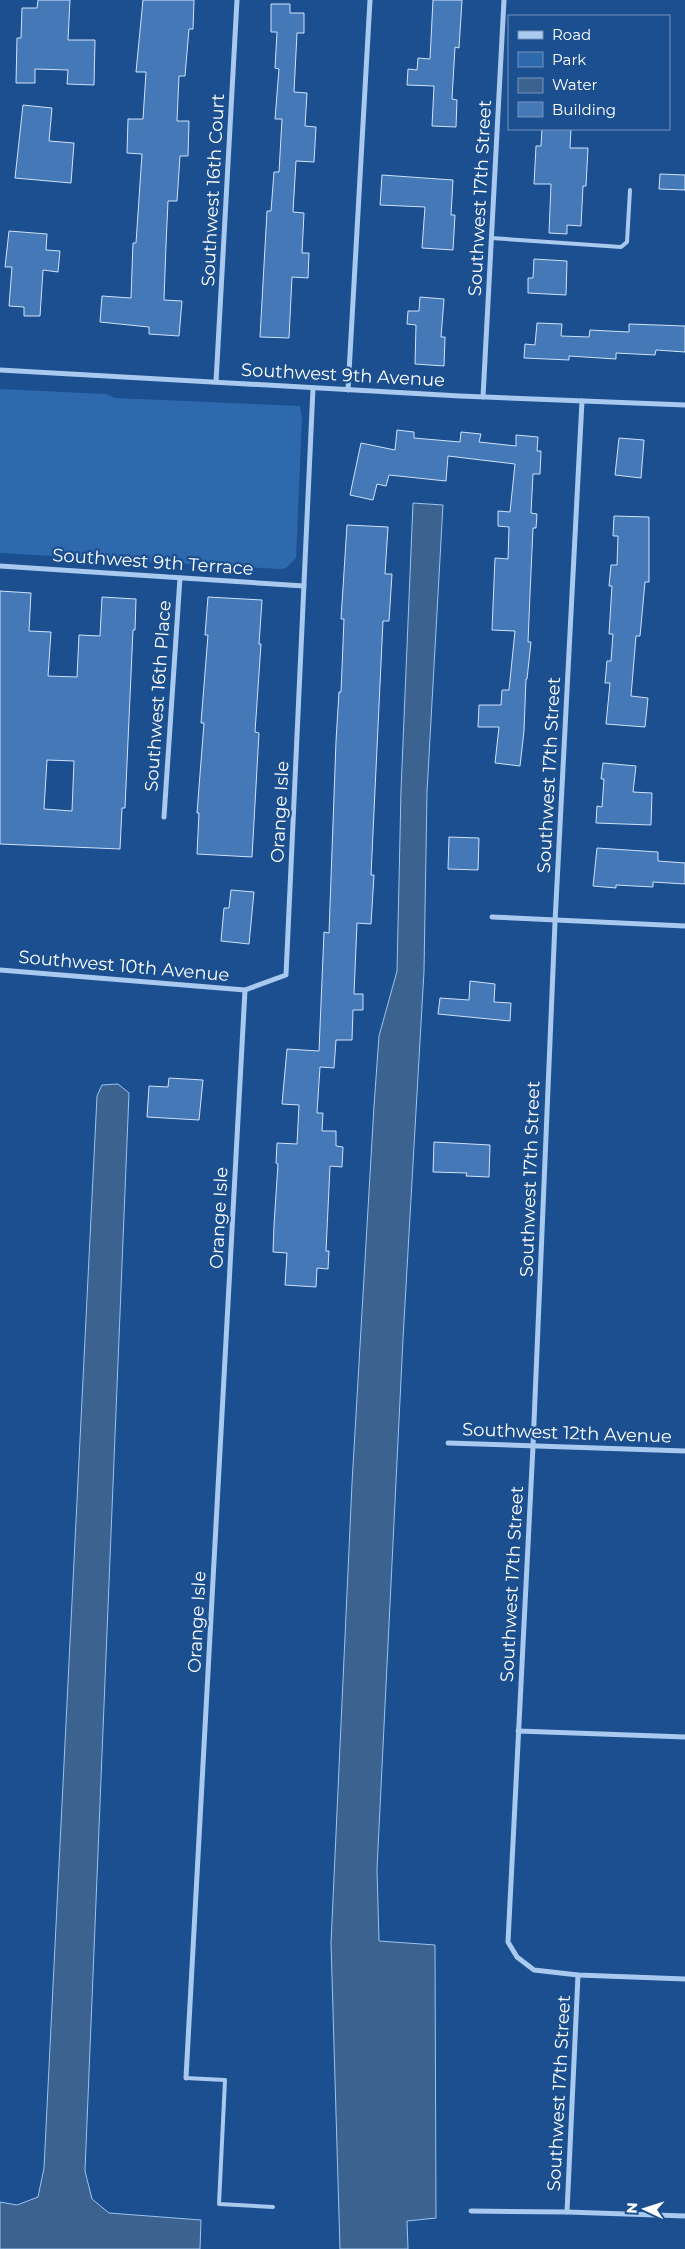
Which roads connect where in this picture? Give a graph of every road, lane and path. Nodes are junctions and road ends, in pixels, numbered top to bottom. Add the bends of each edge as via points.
1 (237, 0) edge
2 (370, 0) edge
3 (504, 0) edge
4 (630, 190) dead end
5 (491, 238) junction
6 (0, 370) edge
7 (216, 382) junction
8 (313, 388) junction
9 (348, 390) junction
10 (483, 397) junction
11 (582, 401) junction
12 (685, 405) edge
13 (0, 566) edge
14 (180, 578) junction
15 (304, 586) junction
16 (164, 817) dead end
17 (492, 917) dead end
18 (555, 922) junction
19 (685, 926) edge
20 (0, 970) edge
21 (245, 990) junction
22 (448, 1443) dead end
23 (534, 1446) junction
24 (685, 1451) edge
25 (518, 1731) junction
26 (685, 1738) edge
27 (578, 1975) junction
28 (685, 1979) edge
29 (186, 2078) joint
30 (272, 2207) dead end
31 (472, 2211) dead end
32 (567, 2212) junction
33 (685, 2216) edge

1 - 7 street, Southwest 16th Court
2 - 9 street
3 - 5 street, Southwest 17th Street
4 - 5 lane via 627,242 621,247
5 - 10 street, Southwest 17th Street
6 - 7 street, Southwest 9th Avenue
7 - 8 street, Southwest 9th Avenue
8 - 9 street, Southwest 9th Avenue
8 - 15 street, Orange Isle
9 - 10 street, Southwest 9th Avenue
10 - 11 street, Southwest 9th Avenue
11 - 12 street, Southwest 9th Avenue
11 - 18 street, Southwest 17th Street
13 - 14 street, Southwest 9th Terrace
14 - 15 street, Southwest 9th Terrace
14 - 16 street, Southwest 16th Place
15 - 21 street, Orange Isle via 286,975
17 - 18 street
18 - 19 street
18 - 23 street, Southwest 17th Street
20 - 21 street, Southwest 10th Avenue
21 - 29 street, Orange Isle
22 - 23 street, Southwest 12th Avenue
23 - 24 street, Southwest 12th Avenue
23 - 25 street, Southwest 17th Street
25 - 26 street
25 - 27 street, Southwest 17th Street via 508,1942 517,1957 534,1970
27 - 28 street
27 - 32 street, Southwest 17th Street
29 - 30 lane via 225,2080 218,2204
31 - 32 street
32 - 33 street

